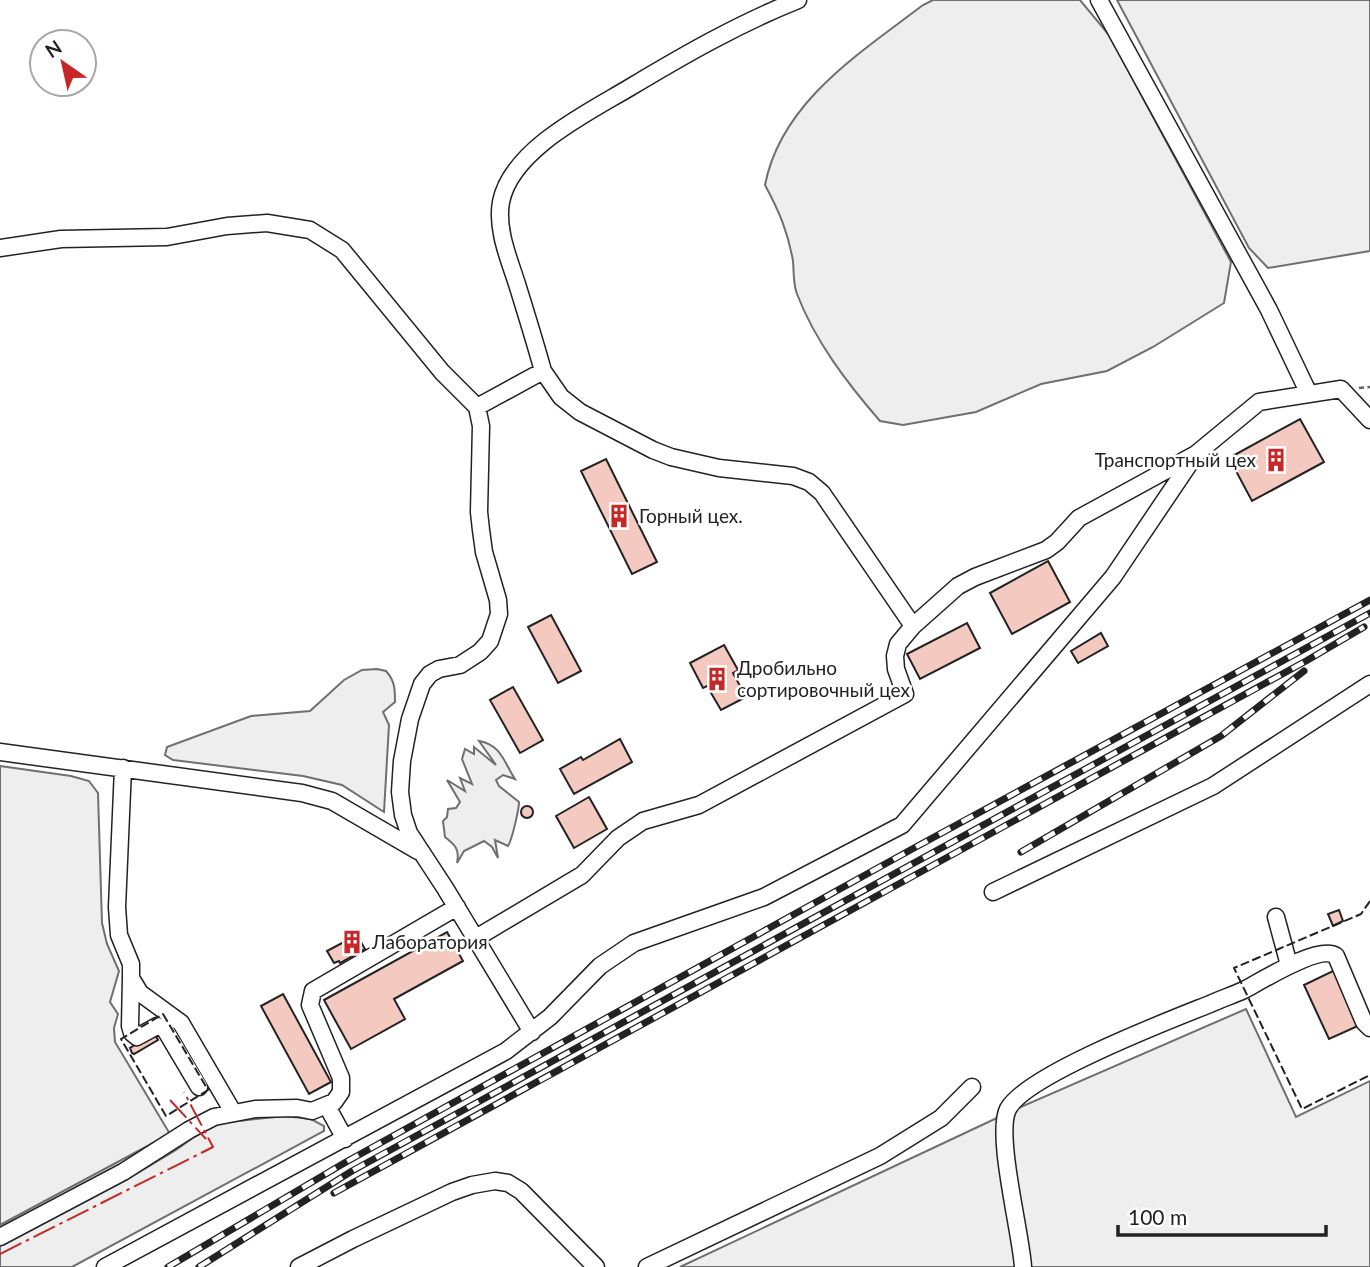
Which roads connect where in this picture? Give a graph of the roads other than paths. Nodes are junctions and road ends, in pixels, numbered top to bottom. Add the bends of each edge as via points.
1 (798, 0) edge
2 (1099, 0) edge
3 (0, 248) edge
4 (543, 371) junction
5 (1309, 394) junction
6 (477, 407) junction
7 (1370, 420) edge
8 (1196, 454) junction
9 (913, 626) junction
10 (1370, 684) edge
11 (0, 752) edge
12 (123, 768) junction
13 (421, 852) junction
14 (993, 892) dead end
15 (457, 908) junction
16 (1276, 917) dead end
17 (476, 938) junction
18 (1289, 965) junction
19 (131, 978) junction
20 (1370, 1028) edge
21 (532, 1032) junction
22 (199, 1087) dead end
23 (972, 1087) dead end
24 (327, 1106) junction
25 (233, 1112) junction
26 (345, 1139) junction
27 (0, 1237) edge
28 (105, 1267) edge
29 (299, 1267) edge
30 (596, 1267) edge
31 (647, 1267) edge
32 (1023, 1267) edge

1 - 4 lane via 706,42 569,124 545,142 505,186 500,205 502,235
2 - 5 lane via 1269,310
3 - 6 lane via 61,239 167,237 267,223 310,230 342,250 442,372
4 - 6 lane
4 - 9 lane via 561,397 580,412 653,450 719,468 809,482 822,493
5 - 7 lane via 1341,389
5 - 8 lane via 1259,402
6 - 13 lane via 481,426 479,512 499,614 490,640 480,652 460,665 430,674 416,698 400,792 405,824
8 - 9 lane via 1091,509 1046,550 958,586
8 - 21 lane via 1113,577 902,825 764,897 634,943 600,966
9 - 17 lane via 898,644 895,656 905,694 699,805 643,821 618,838 582,874
10 - 14 lane via 1213,786
11 - 12 lane
12 - 13 lane via 332,801
12 - 19 lane via 117,907
13 - 15 lane
15 - 17 lane
15 - 24 lane via 313,991 310,1005 341,1078 341,1092
16 - 18 lane
17 - 21 lane
18 - 20 lane via 1334,954
18 - 32 lane via 1243,990 1094,1053 1014,1102 1007,1110 1003,1137
19 - 22 lane via 132,1033 139,1037 157,1026 164,1028
19 - 25 lane via 141,993 181,1023
21 - 26 lane via 506,1051
23 - 31 lane via 941,1118 880,1156
24 - 25 lane via 312,1111
24 - 26 lane
25 - 27 lane via 189,1130 123,1172
26 - 28 lane
29 - 30 lane via 452,1192 495,1181 521,1191

